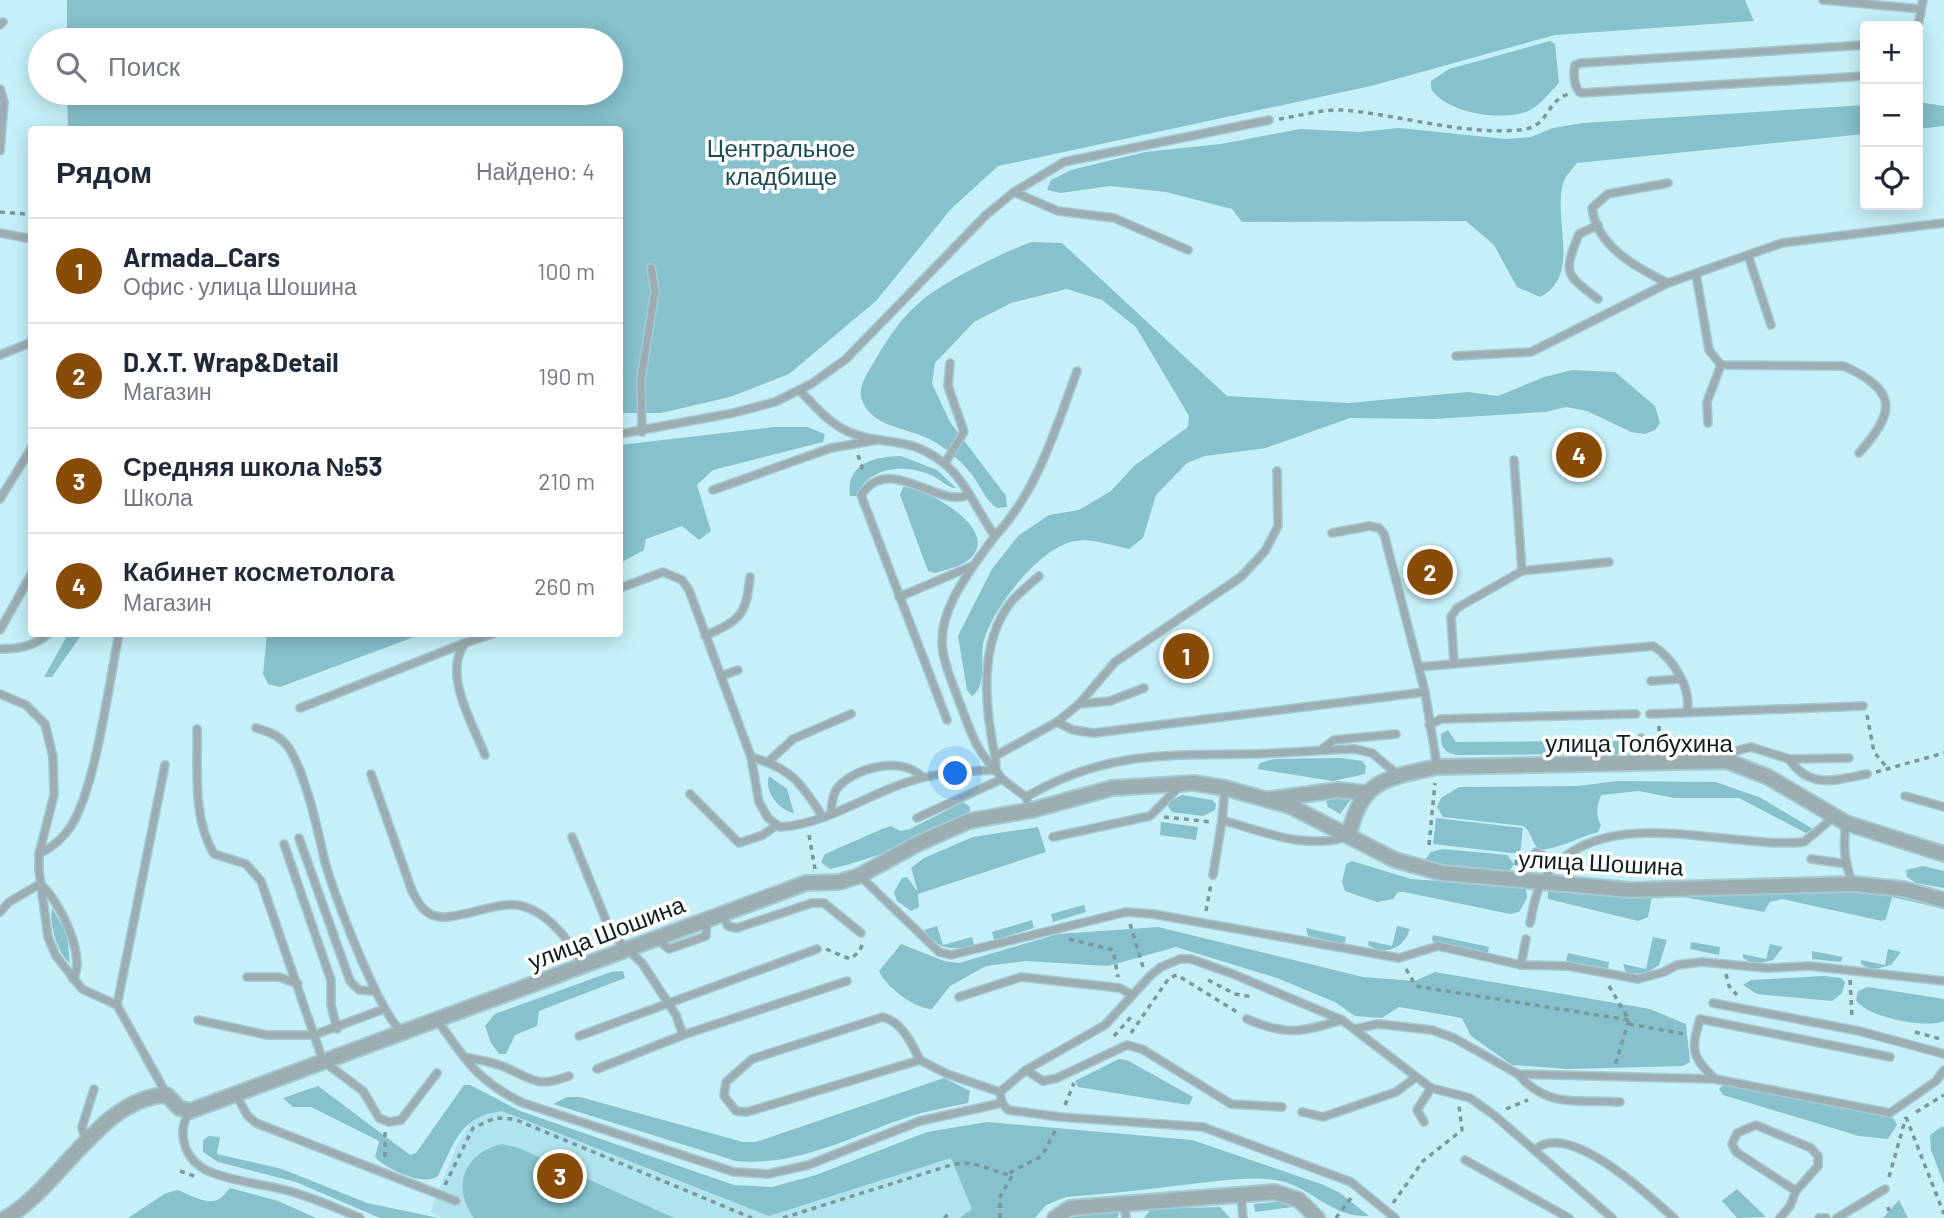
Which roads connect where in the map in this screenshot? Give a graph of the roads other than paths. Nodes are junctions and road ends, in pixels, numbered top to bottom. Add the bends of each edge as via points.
1 (1824, 0) edge
2 (1895, 3) edge
3 (1922, 4) edge
4 (1860, 45) edge
5 (1860, 76) edge
6 (0, 89) edge
7 (1269, 120) road end
8 (0, 151) edge
9 (1668, 183) dead end
10 (1014, 192) junction
11 (1944, 223) edge
12 (1598, 225) junction
13 (0, 233) edge
14 (28, 238) edge
15 (1188, 250) dead end
16 (1748, 254) junction
17 (651, 268) dead end
18 (1696, 274) junction
19 (1668, 284) junction
20 (1598, 299) dead end
21 (1771, 325) dead end
22 (28, 344) edge
23 (0, 355) edge
24 (1456, 356) dead end
25 (950, 363) dead end
26 (1721, 365) junction
27 (1077, 371) dead end
28 (799, 390) junction
29 (1708, 423) dead end
30 (642, 432) junction
31 (623, 434) edge
32 (878, 440) junction
33 (1859, 453) dead end
34 (28, 454) edge
35 (1514, 460) dead end
36 (945, 463) junction
37 (1277, 471) dead end
38 (713, 491) dead end
39 (968, 495) junction
40 (0, 499) edge
41 (1332, 533) dead end
42 (995, 536) junction
43 (1609, 562) dead end
44 (973, 566) junction
45 (1522, 571) junction
46 (1039, 576) dead end
47 (750, 577) dead end
48 (28, 580) edge
49 (623, 587) edge
50 (899, 597) junction
51 (0, 630) edge
52 (705, 636) junction
53 (44, 637) edge
54 (118, 637) edge
55 (483, 637) edge
56 (465, 643) junction
57 (0, 649) edge
58 (1454, 663) junction
59 (1419, 667) junction
60 (738, 670) dead end
61 (720, 676) junction
62 (1681, 679) junction
63 (1651, 681) dead end
64 (1144, 688) dead end
65 (1425, 692) junction
66 (0, 694) edge
67 (1079, 704) junction
68 (1863, 706) road end
69 (300, 708) dead end
70 (1687, 712) junction
71 (851, 714) dead end
72 (1636, 714) dead end
73 (1650, 714) dead end
74 (947, 720) dead end
75 (1057, 722) junction
76 (1429, 724) junction
77 (256, 728) dead end
78 (197, 729) dead end
79 (1396, 734) dead end
80 (1641, 738) dead end
81 (1321, 750) junction
82 (485, 755) dead end
83 (995, 755) junction
84 (751, 757) junction
85 (1849, 758) dead end
86 (1789, 759) junction
87 (1727, 761) junction
88 (768, 762) junction
89 (1643, 763) junction
90 (164, 765) dead end
91 (1437, 767) junction
92 (996, 769) junction
93 (371, 774) dead end
94 (1867, 774) road end
95 (1398, 775) junction
96 (922, 777) junction
97 (1002, 779) junction
98 (1183, 784) junction
99 (1225, 788) junction
100 (1366, 793) junction
101 (690, 794) dead end
102 (1905, 796) dead end
103 (1271, 799) junction
104 (1029, 804) junction
105 (1944, 807) edge
106 (831, 812) junction
107 (822, 817) junction
108 (916, 818) dead end
109 (1841, 819) junction
110 (1222, 822) junction
111 (777, 825) junction
112 (1349, 836) junction
113 (572, 837) dead end
114 (299, 838) dead end
115 (1054, 838) dead end
116 (284, 844) dead end
117 (1536, 852) dead end
118 (40, 854) junction
119 (1944, 854) edge
120 (1811, 859) dead end
121 (1556, 863) junction
122 (1847, 864) junction
123 (1213, 875) road end
124 (859, 876) junction
125 (1542, 883) junction
126 (40, 884) junction
127 (1853, 884) junction
128 (0, 900) edge
129 (1944, 900) edge
130 (9, 902) junction
131 (0, 912) edge
132 (714, 916) junction
133 (1530, 923) dead end
134 (861, 933) road end
135 (1527, 939) dead end
136 (626, 949) junction
137 (817, 949) road end
138 (582, 965) junction
139 (1521, 965) junction
140 (247, 977) dead end
141 (73, 979) junction
142 (847, 981) dead end
143 (1944, 981) edge
144 (298, 984) junction
145 (374, 991) junction
146 (1132, 995) junction
147 (959, 997) dead end
148 (667, 1002) junction
149 (1713, 1003) dead end
150 (117, 1005) junction
151 (384, 1009) junction
152 (1247, 1019) road end
153 (198, 1020) dead end
154 (437, 1020) junction
155 (1342, 1020) junction
156 (337, 1029) junction
157 (1355, 1030) junction
158 (402, 1032) junction
159 (314, 1035) junction
160 (683, 1035) junction
161 (579, 1036) dead end
162 (1944, 1054) edge
163 (463, 1057) junction
164 (1890, 1057) dead end
165 (920, 1060) junction
166 (323, 1061) junction
167 (597, 1069) dead end
168 (1026, 1070) junction
169 (1944, 1070) edge
170 (437, 1073) dead end
171 (1518, 1074) junction
172 (569, 1076) dead end
173 (1415, 1078) junction
174 (1715, 1079) junction
175 (1431, 1088) junction
176 (94, 1089) dead end
177 (1000, 1092) junction
178 (236, 1094) junction
179 (167, 1095) junction
180 (1620, 1102) dead end
181 (1002, 1103) junction
182 (1282, 1107) dead end
183 (190, 1111) junction
184 (1302, 1112) dead end
185 (1424, 1122) dead end
186 (86, 1143) junction
187 (1536, 1149) junction
188 (1465, 1160) dead end
189 (1885, 1189) road end
190 (1796, 1191) junction
191 (1241, 1195) junction
192 (456, 1201) dead end
193 (1125, 1211) edge
194 (6, 1218) edge
195 (360, 1218) edge
196 (1055, 1218) edge
197 (1243, 1218) edge
198 (1317, 1218) edge
199 (1395, 1218) edge
200 (1569, 1218) edge
201 (1612, 1218) edge
202 (1674, 1218) edge
203 (1780, 1218) edge
204 (1819, 1218) edge
205 (1826, 1218) edge
206 (1837, 1218) edge

1 - 2 lane
2 - 3 lane
4 - 5 lane via 1581,63 1574,70 1577,92
6 - 8 lane via 4,102
7 - 10 lane via 1064,162
9 - 12 lane via 1601,198 1592,208
10 - 15 lane via 1059,211 1114,218
10 - 28 lane via 846,359
11 - 16 lane via 1782,243
12 - 19 lane via 1622,257
12 - 20 lane via 1579,234 1569,271 1572,279
13 - 14 lane
16 - 18 lane
16 - 21 lane
17 - 30 lane via 655,291 641,379
18 - 19 lane
18 - 26 lane via 1709,351
19 - 24 lane via 1531,352
22 - 23 lane
25 - 36 lane via 948,386 964,432
26 - 29 lane via 1707,402
26 - 33 lane via 1844,366 1860,373 1879,390 1887,403 1887,416
27 - 42 lane via 1017,513
28 - 30 lane via 764,405
28 - 32 lane via 835,424
30 - 31 lane
32 - 36 lane via 900,440
32 - 38 lane via 831,448
34 - 40 lane
35 - 45 lane
36 - 39 lane
37 - 67 lane via 1278,526 1265,551 1241,577 1115,662
39 - 42 lane
39 - 50 lane via 950,497 899,480 870,485 861,499
41 - 59 lane via 1369,526 1384,534
42 - 44 lane
43 - 45 lane
44 - 50 lane
44 - 92 lane via 944,621 943,656 975,744
45 - 58 lane via 1457,608 1451,617
46 - 83 lane via 1010,603 991,645 988,708
47 - 52 lane via 748,601 737,620
48 - 51 lane
49 - 52 lane via 663,572 674,575 689,590
50 - 74 lane
52 - 61 lane
53 - 57 lane via 20,649
54 - 118 lane via 87,787 72,825
55 - 56 lane
56 - 69 lane
56 - 82 lane via 458,660 458,681
58 - 59 lane
58 - 62 lane via 1653,646
59 - 65 lane
60 - 61 lane
61 - 84 lane
62 - 63 lane
62 - 70 lane via 1690,699
64 - 67 lane via 1110,701
65 - 75 lane via 1094,733
65 - 76 lane
66 - 118 lane via 26,705 45,724 54,795
67 - 75 lane
68 - 70 lane
70 - 73 lane
71 - 88 lane via 793,739
72 - 76 lane via 1441,719
75 - 83 lane
76 - 91 lane
77 - 145 lane via 275,736 290,751 318,827 324,859
78 - 144 lane via 199,803 206,842 214,854 246,864 261,881
79 - 81 lane via 1334,740
80 - 89 lane
81 - 95 lane via 1355,748 1372,753
81 - 104 lane via 1138,756 1086,769
83 - 92 lane
84 - 88 lane
84 - 111 lane via 759,802
85 - 86 lane
86 - 87 lane via 1751,747 1735,751
86 - 94 lane via 1807,777 1822,782
87 - 89 street, улица Толбухина
87 - 109 street, улица Толбухина via 1768,777
88 - 107 lane via 794,777
89 - 91 street, улица Толбухина
90 - 150 lane
91 - 95 street, улица Толбухина
92 - 96 lane
92 - 97 lane
93 - 138 lane via 421,908 447,918 508,904 522,906 572,944
95 - 100 street, улица Толбухина
96 - 106 lane
96 - 106 lane via 906,765 880,766 838,788
97 - 104 lane
97 - 108 lane
98 - 99 street, улица Шошина
98 - 104 street, улица Шошина via 1112,788
98 - 115 lane via 1150,816
99 - 103 street, улица Шошина
99 - 110 lane
100 - 103 street, улица Шошина via 1338,790
100 - 112 street via 1356,806
101 - 111 lane via 739,843
102 - 105 lane
103 - 112 street, улица Шошина
104 - 124 street, улица Шошина via 969,821
106 - 107 lane
107 - 111 lane
109 - 119 street, улица Толбухина
109 - 121 lane via 1804,842 1664,834 1614,837 1588,842
109 - 122 lane
110 - 112 lane via 1307,842
110 - 123 lane
112 - 125 street, улица Шошина via 1395,860 1442,873
113 - 136 lane via 602,915
114 - 145 lane via 350,981 359,990
116 - 156 lane via 331,981
117 - 121 lane
118 - 126 lane
120 - 122 lane
121 - 125 lane
122 - 127 lane
124 - 132 street, улица Шошина via 839,882 814,881
124 - 139 lane via 939,952 951,955 1126,912 1399,958 1438,946
125 - 127 street, улица Шошина via 1631,890
125 - 133 lane
126 - 130 lane
126 - 141 lane via 48,937 55,956
126 - 141 lane via 57,901 68,929 77,967
127 - 129 street, улица Шошина via 1903,889
128 - 130 lane
130 - 131 lane
132 - 134 lane via 737,928 824,903
132 - 136 street, улица Шошина
135 - 139 lane
136 - 138 street, улица Шошина
136 - 148 lane via 642,963
137 - 148 lane
138 - 154 street, улица Шошина
139 - 143 lane via 1569,966 1638,979 1690,962 1810,966
140 - 144 lane via 279,977
141 - 150 lane via 100,1000
142 - 160 lane
144 - 159 lane
145 - 151 lane
146 - 147 lane via 1120,988 1021,977
146 - 155 lane via 1170,962 1191,959
146 - 168 lane via 1105,1025
148 - 160 lane
148 - 161 lane
149 - 162 lane via 1860,1031
150 - 179 lane
151 - 156 lane
151 - 158 lane
152 - 155 lane via 1285,1032
153 - 159 lane via 267,1035
154 - 158 street, улица Шошина
154 - 163 lane
155 - 157 lane
156 - 159 lane
157 - 171 lane via 1378,1024 1432,1030
157 - 173 lane
158 - 166 street, улица Шошина
159 - 166 lane
160 - 167 lane
163 - 172 lane via 503,1066 533,1082 552,1083
163 - 181 lane via 476,1075 523,1103 734,1172 768,1174 808,1165 920,1121
164 - 174 lane via 1700,1019 1696,1059
165 - 165 lane via 905,1032 883,1017 752,1059 726,1082 724,1096 736,1111 747,1112
165 - 177 lane
166 - 170 lane via 363,1091 379,1118 388,1122 401,1120
166 - 178 street, улица Шошина
168 - 177 lane
168 - 182 lane via 1044,1081 1057,1079 1126,1045 1142,1049 1231,1104
169 - 174 lane via 1936,1081 1890,1113
171 - 174 lane
171 - 180 lane via 1540,1095 1566,1101
173 - 175 lane
173 - 184 lane via 1396,1092 1323,1117
175 - 185 lane via 1416,1110
175 - 187 lane via 1457,1093
176 - 186 lane via 82,1127
177 - 181 lane
178 - 183 street, улица Шошина
178 - 192 lane via 256,1123
179 - 183 street
179 - 186 street via 151,1095 131,1105 103,1124
181 - 199 lane via 1008,1110 1060,1117 1203,1127 1357,1187
183 - 195 lane via 183,1145 203,1169 292,1192
186 - 194 street via 53,1181
187 - 201 lane
187 - 202 lane via 1541,1144 1562,1143 1618,1169
188 - 200 lane
189 - 206 lane
190 - 190 lane via 1736,1152 1732,1144 1737,1133 1756,1125 1811,1148 1818,1156 1818,1166
190 - 203 lane
191 - 193 street
191 - 197 lane
191 - 198 street via 1289,1195
193 - 196 street via 1070,1208
204 - 205 lane

